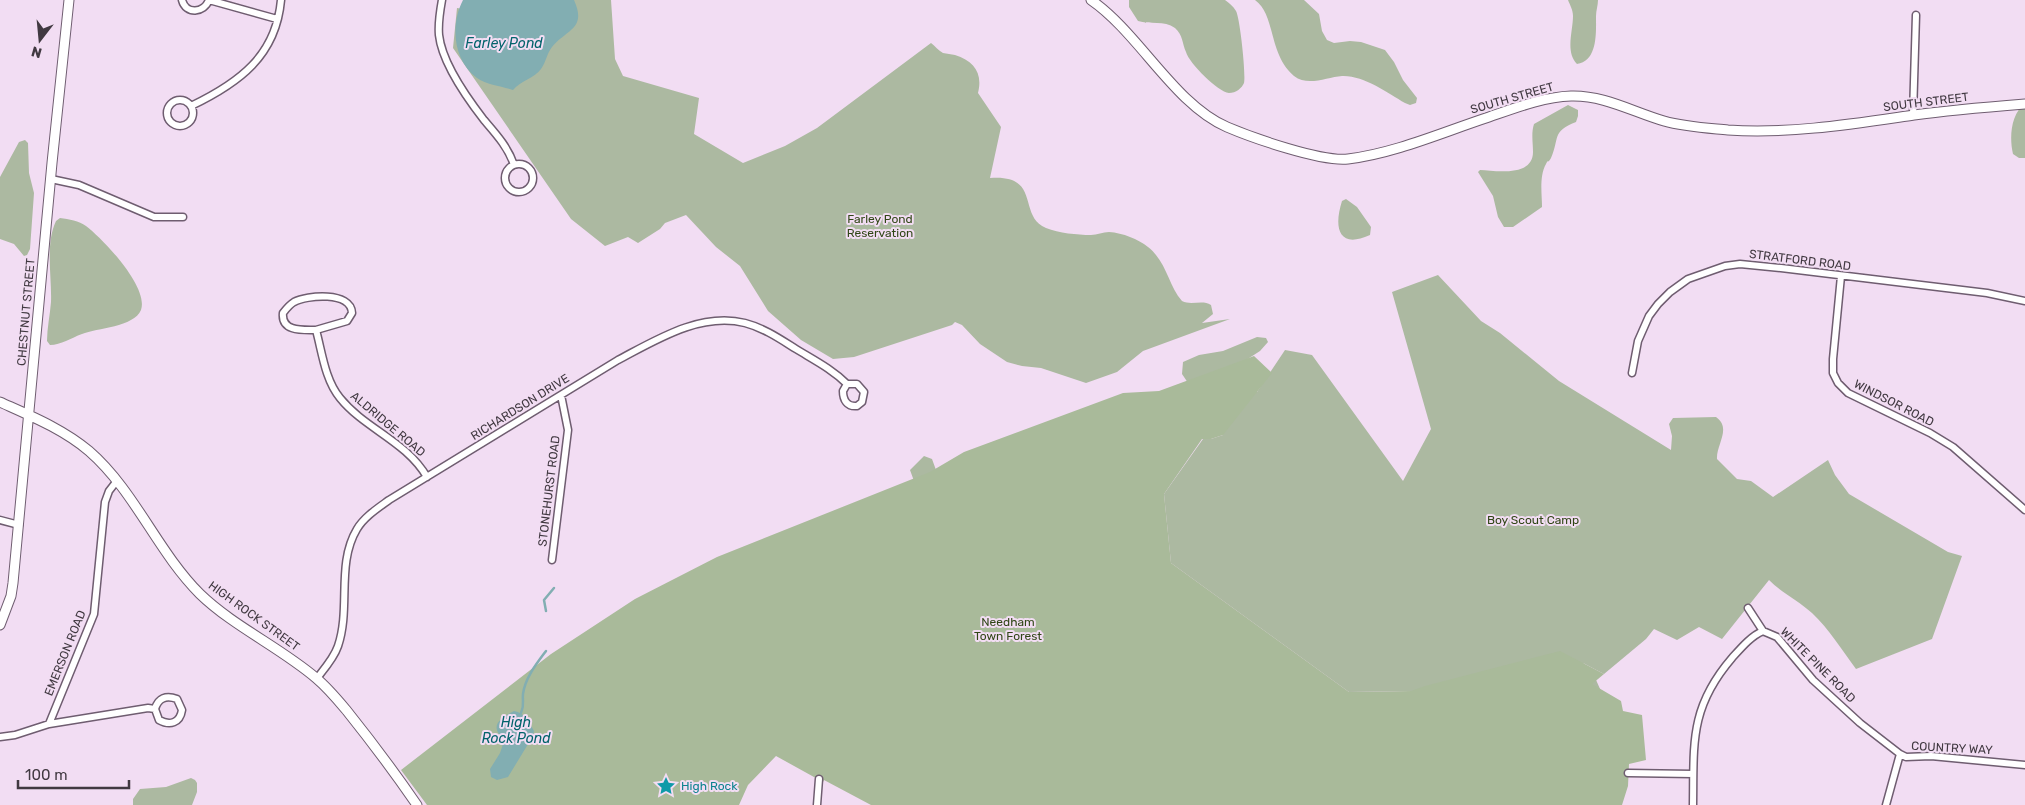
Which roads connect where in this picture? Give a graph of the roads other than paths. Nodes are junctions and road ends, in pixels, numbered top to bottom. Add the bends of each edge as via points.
1 (69, 0) edge
2 (182, 0) edge
3 (209, 0) edge
4 (281, 0) edge
5 (442, 0) edge
6 (1091, 0) edge
7 (1916, 16) dead end
8 (277, 19) junction
9 (2025, 104) edge
10 (191, 106) junction
11 (1914, 116) junction
12 (514, 165) junction
13 (51, 179) junction
14 (183, 217) dead end
15 (1841, 276) junction
16 (2025, 301) edge
17 (316, 330) junction
18 (1632, 373) dead end
19 (847, 384) dead end
20 (561, 395) junction
21 (0, 402) edge
22 (29, 416) junction
23 (428, 478) junction
24 (116, 482) junction
25 (2025, 510) edge
26 (0, 520) edge
27 (19, 525) junction
28 (552, 560) dead end
29 (1748, 608) dead end
30 (0, 625) edge
31 (1763, 631) junction
32 (317, 678) junction
33 (155, 709) junction
34 (49, 724) junction
35 (0, 737) edge
36 (1900, 754) junction
37 (2025, 765) edge
38 (1628, 773) dead end
39 (1694, 774) junction
40 (819, 779) dead end
41 (417, 805) edge
42 (817, 805) edge
43 (1693, 805) edge
44 (1886, 805) edge

1 - 13 street, CHESTNUT STREET
2 - 3 street via 190,10 198,11
3 - 8 street
4 - 8 street
5 - 12 street via 439,34 443,51 473,106 506,148
6 - 11 street, SOUTH STREET via 1114,19 1194,105 1218,123 1258,139 1323,157 1346,159 1375,153 1528,104 1566,96 1595,98 1680,125 1732,130 1803,130
7 - 11 street
8 - 10 street via 268,45 253,66 235,81
9 - 11 street, SOUTH STREET
10 - 10 street via 183,100 172,102 167,112 168,120 176,126 186,125 193,116
12 - 12 street via 507,172 506,182 513,190 524,190 532,183 532,173 525,165
13 - 14 street via 79,185 154,217
13 - 22 street, CHESTNUT STREET
15 - 16 street, STRATFORD ROAD via 1987,293
15 - 18 street, STRATFORD ROAD via 1740,264 1706,271 1688,279 1670,292 1649,316 1638,341
15 - 25 street, WINDSOR ROAD via 1833,359 1838,384 1848,393 1953,447
17 - 17 street via 347,321 352,312 349,304 330,297 308,298 293,302 283,313 286,325 294,330
17 - 23 street, ALDRIDGE ROAD via 322,359 340,398 409,454
19 - 20 street, RICHARDSON DRIVE via 833,371 768,332 743,323 714,321 683,328 655,340
20 - 23 street, RICHARDSON DRIVE
20 - 28 street, STONEHURST ROAD via 568,430
21 - 22 street, HIGH ROCK STREET
22 - 24 street, HIGH ROCK STREET via 74,439
22 - 27 street, CHESTNUT STREET
23 - 32 street, RICHARDSON DRIVE via 389,500 358,528 346,563 338,648
24 - 32 street, HIGH ROCK STREET via 200,594
24 - 34 street, EMERSON ROAD via 105,502 94,614
26 - 27 street
27 - 30 street, CHESTNUT STREET via 12,590
29 - 31 street, WHITE PINE ROAD
31 - 36 street, WHITE PINE ROAD via 1777,637 1819,685
31 - 39 street via 1742,646 1704,698 1695,733
32 - 41 street, HIGH ROCK STREET
33 - 33 street via 162,698 170,696 177,699 182,710 178,720 166,723 159,720
33 - 34 street via 140,708
34 - 35 street
36 - 37 street, COUNTRY WAY
36 - 44 street, COUNTRY WAY
38 - 39 street
39 - 43 street
40 - 42 street

